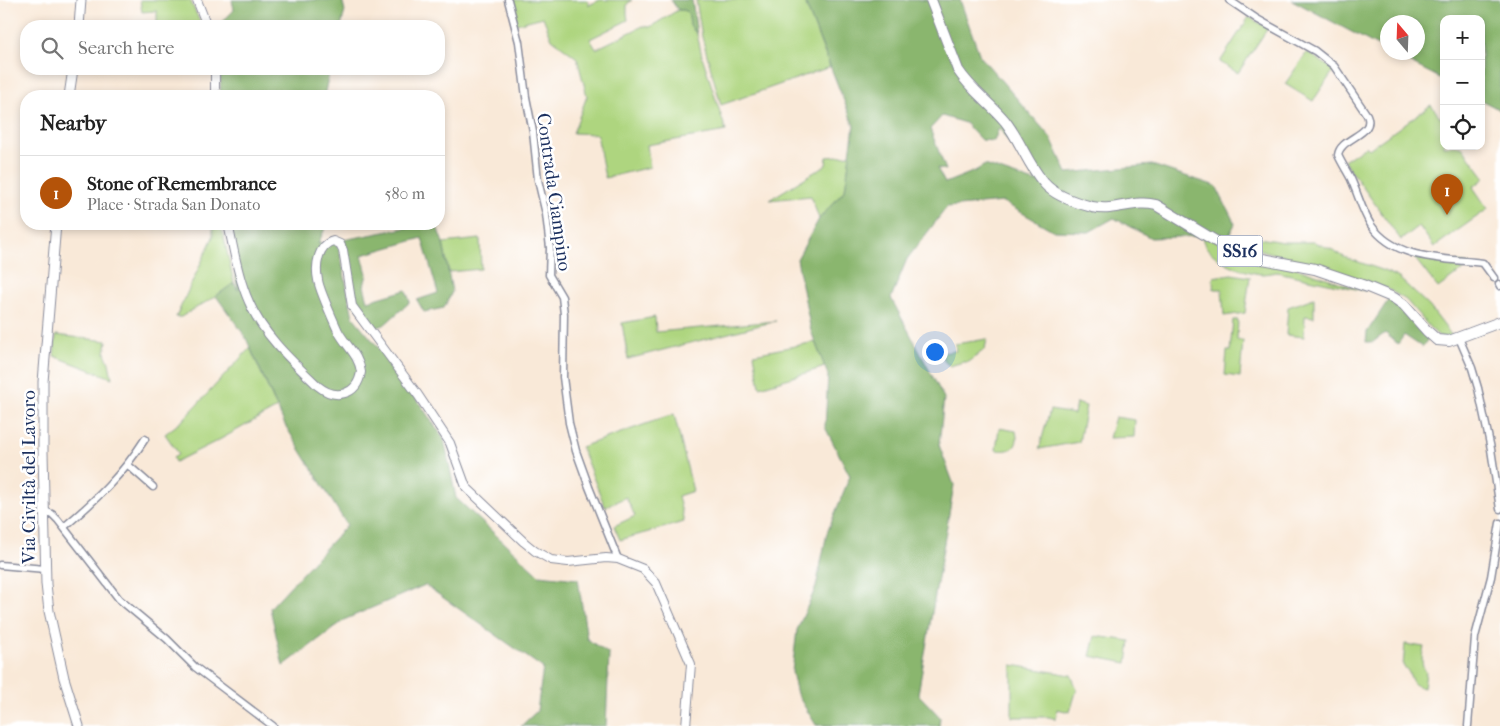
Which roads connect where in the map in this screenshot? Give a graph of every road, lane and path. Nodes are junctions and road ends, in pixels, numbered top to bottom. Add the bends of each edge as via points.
1 (81, 0) edge
2 (197, 0) edge
3 (508, 0) edge
4 (931, 0) edge
5 (1229, 0) edge
6 (79, 20) edge
7 (205, 20) edge
8 (72, 75) edge
9 (215, 75) edge
10 (70, 90) edge
11 (214, 90) edge
12 (56, 230) edge
13 (229, 230) edge
14 (1494, 278) dead end
15 (1500, 322) edge
16 (1459, 338) junction
17 (145, 439) dead end
18 (128, 465) junction
19 (153, 487) dead end
20 (1500, 509) edge
21 (44, 510) junction
22 (1500, 523) edge
23 (64, 527) junction
24 (618, 559) junction
25 (0, 565) edge
26 (45, 569) junction
27 (79, 726) edge
28 (273, 726) edge
29 (686, 726) edge
30 (1468, 726) edge

1 - 6 main road
2 - 7 street
3 - 24 street, Contrada Ciampino via 519,42 534,132 538,180 550,248 549,275 562,298 563,377 569,423 576,451
4 - 16 main road, SS16 via 958,70 1004,121 1045,185 1090,206 1107,209 1146,202 1156,205 1222,245 1252,257 1315,269 1382,292 1404,305 1438,340
5 - 14 street via 1315,50 1334,66 1367,115 1369,123 1366,129 1344,144 1338,155 1377,232 1403,251 1483,263
8 - 10 main road
9 - 11 street
12 - 21 main road, Via Civiltà del Lavoro via 43,382
13 - 24 street via 249,303 274,340 324,392 344,393 354,387 361,376 356,354 339,332 318,281 319,256 327,242 333,241 343,250 352,306 450,443 466,488 524,542 550,560
15 - 16 main road, SS16
16 - 20 street via 1478,388
17 - 18 street
18 - 19 street
18 - 23 street via 98,499
21 - 23 street
21 - 26 main road, Via Civiltà del Lavoro
22 - 30 street via 1491,577 1475,637
23 - 28 street via 119,599 167,638 196,667
24 - 29 street via 643,568 656,583 691,664
25 - 26 street
26 - 27 main road, Via Civiltà del Lavoro via 49,611

